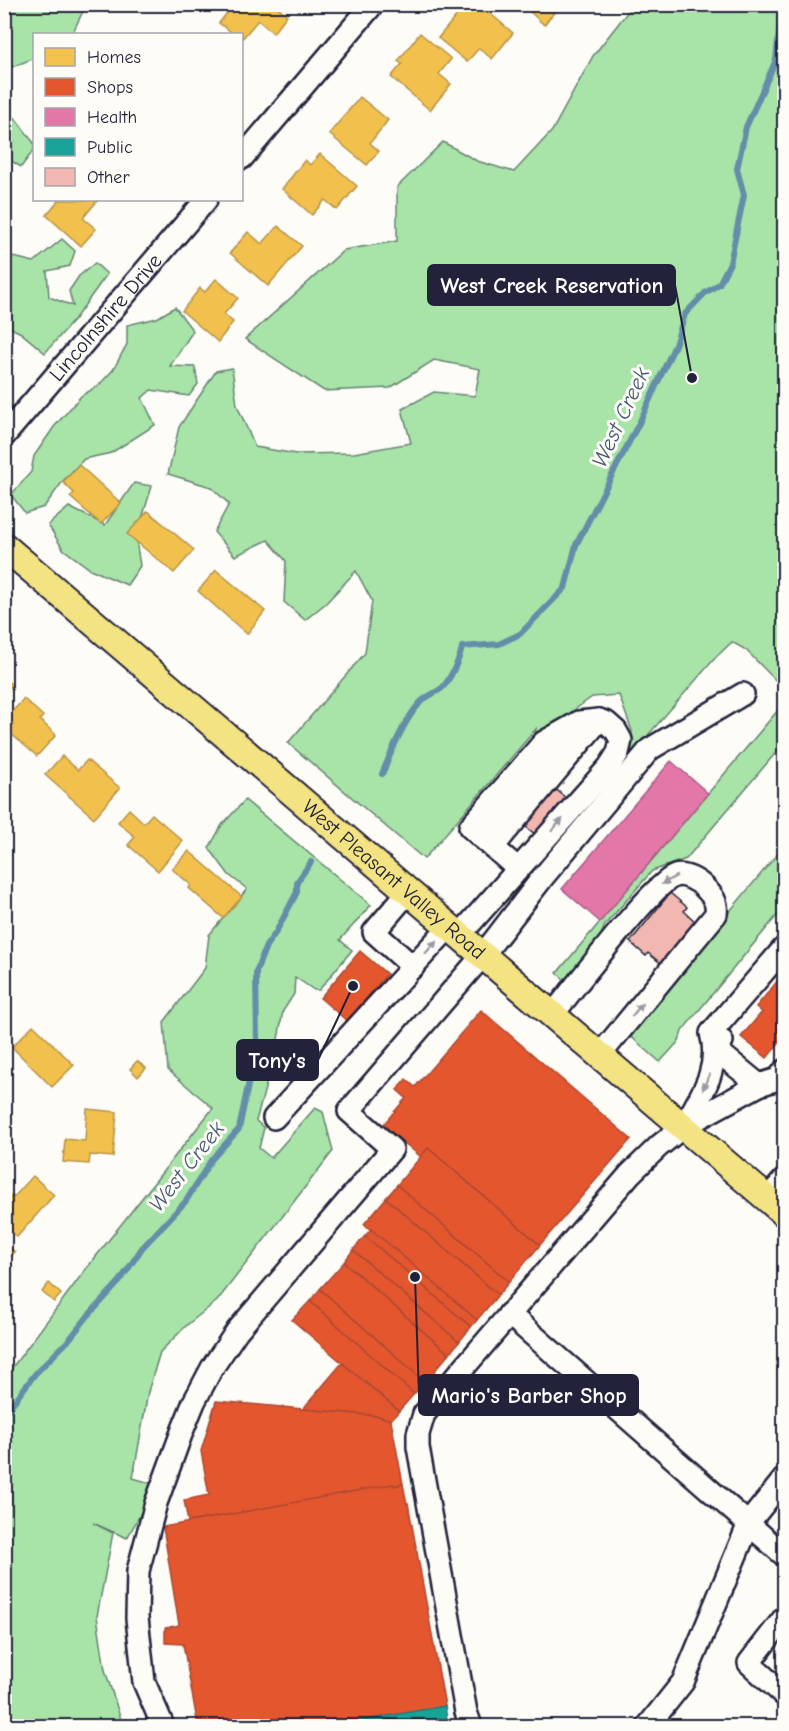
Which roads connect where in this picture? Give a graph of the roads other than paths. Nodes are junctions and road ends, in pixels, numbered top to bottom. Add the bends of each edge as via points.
1 (373, 4) edge
2 (243, 157) edge
3 (205, 201) edge
4 (4, 436) edge
5 (4, 546) edge
6 (743, 694) dead end
7 (589, 721) junction
8 (487, 842) junction
9 (518, 869) junction
10 (408, 892) junction
11 (454, 931) junction
12 (784, 948) edge
13 (483, 955) junction
14 (413, 967) junction
15 (784, 967) edge
16 (553, 1014) junction
17 (715, 1049) junction
18 (600, 1055) junction
19 (777, 1076) edge
20 (274, 1118) dead end
21 (684, 1126) junction
22 (779, 1197) edge
23 (509, 1314) junction
24 (784, 1479) edge
25 (748, 1524) junction
26 (784, 1554) edge
27 (784, 1618) edge
28 (784, 1695) edge
29 (163, 1726) edge
30 (471, 1726) edge
31 (648, 1726) edge

1 - 2 street
3 - 4 street, Lincolnshire Drive
5 - 10 main road, West Pleasant Valley Road
6 - 13 street via 650,749
7 - 8 street
7 - 8 street via 544,742 470,827
9 -> 7 street via 618,753 621,740 616,731 607,723
8 - 9 street
9 - 11 street
10 - 11 main road, West Pleasant Valley Road
10 - 14 street via 374,932
11 - 13 main road, West Pleasant Valley Road
14 -> 11 street
12 - 17 street via 711,1033
13 - 16 main road, West Pleasant Valley Road
13 - 29 street via 349,1111 392,1149 237,1331 194,1402 156,1503 138,1571 137,1618 144,1682
14 - 20 street
15 - 17 street
16 - 18 main road, West Pleasant Valley Road
18 -> 16 street via 716,914 714,897 701,884 676,875 664,881
17 - 19 street
17 -> 21 street via 714,1065
18 - 21 main road, West Pleasant Valley Road
19 - 21 street
21 - 22 main road, West Pleasant Valley Road
21 - 23 street via 630,1174
23 - 25 street
23 - 30 street via 424,1414 418,1434
24 - 25 street
25 - 26 street
25 - 31 street via 683,1682
27 - 28 street via 749,1663

